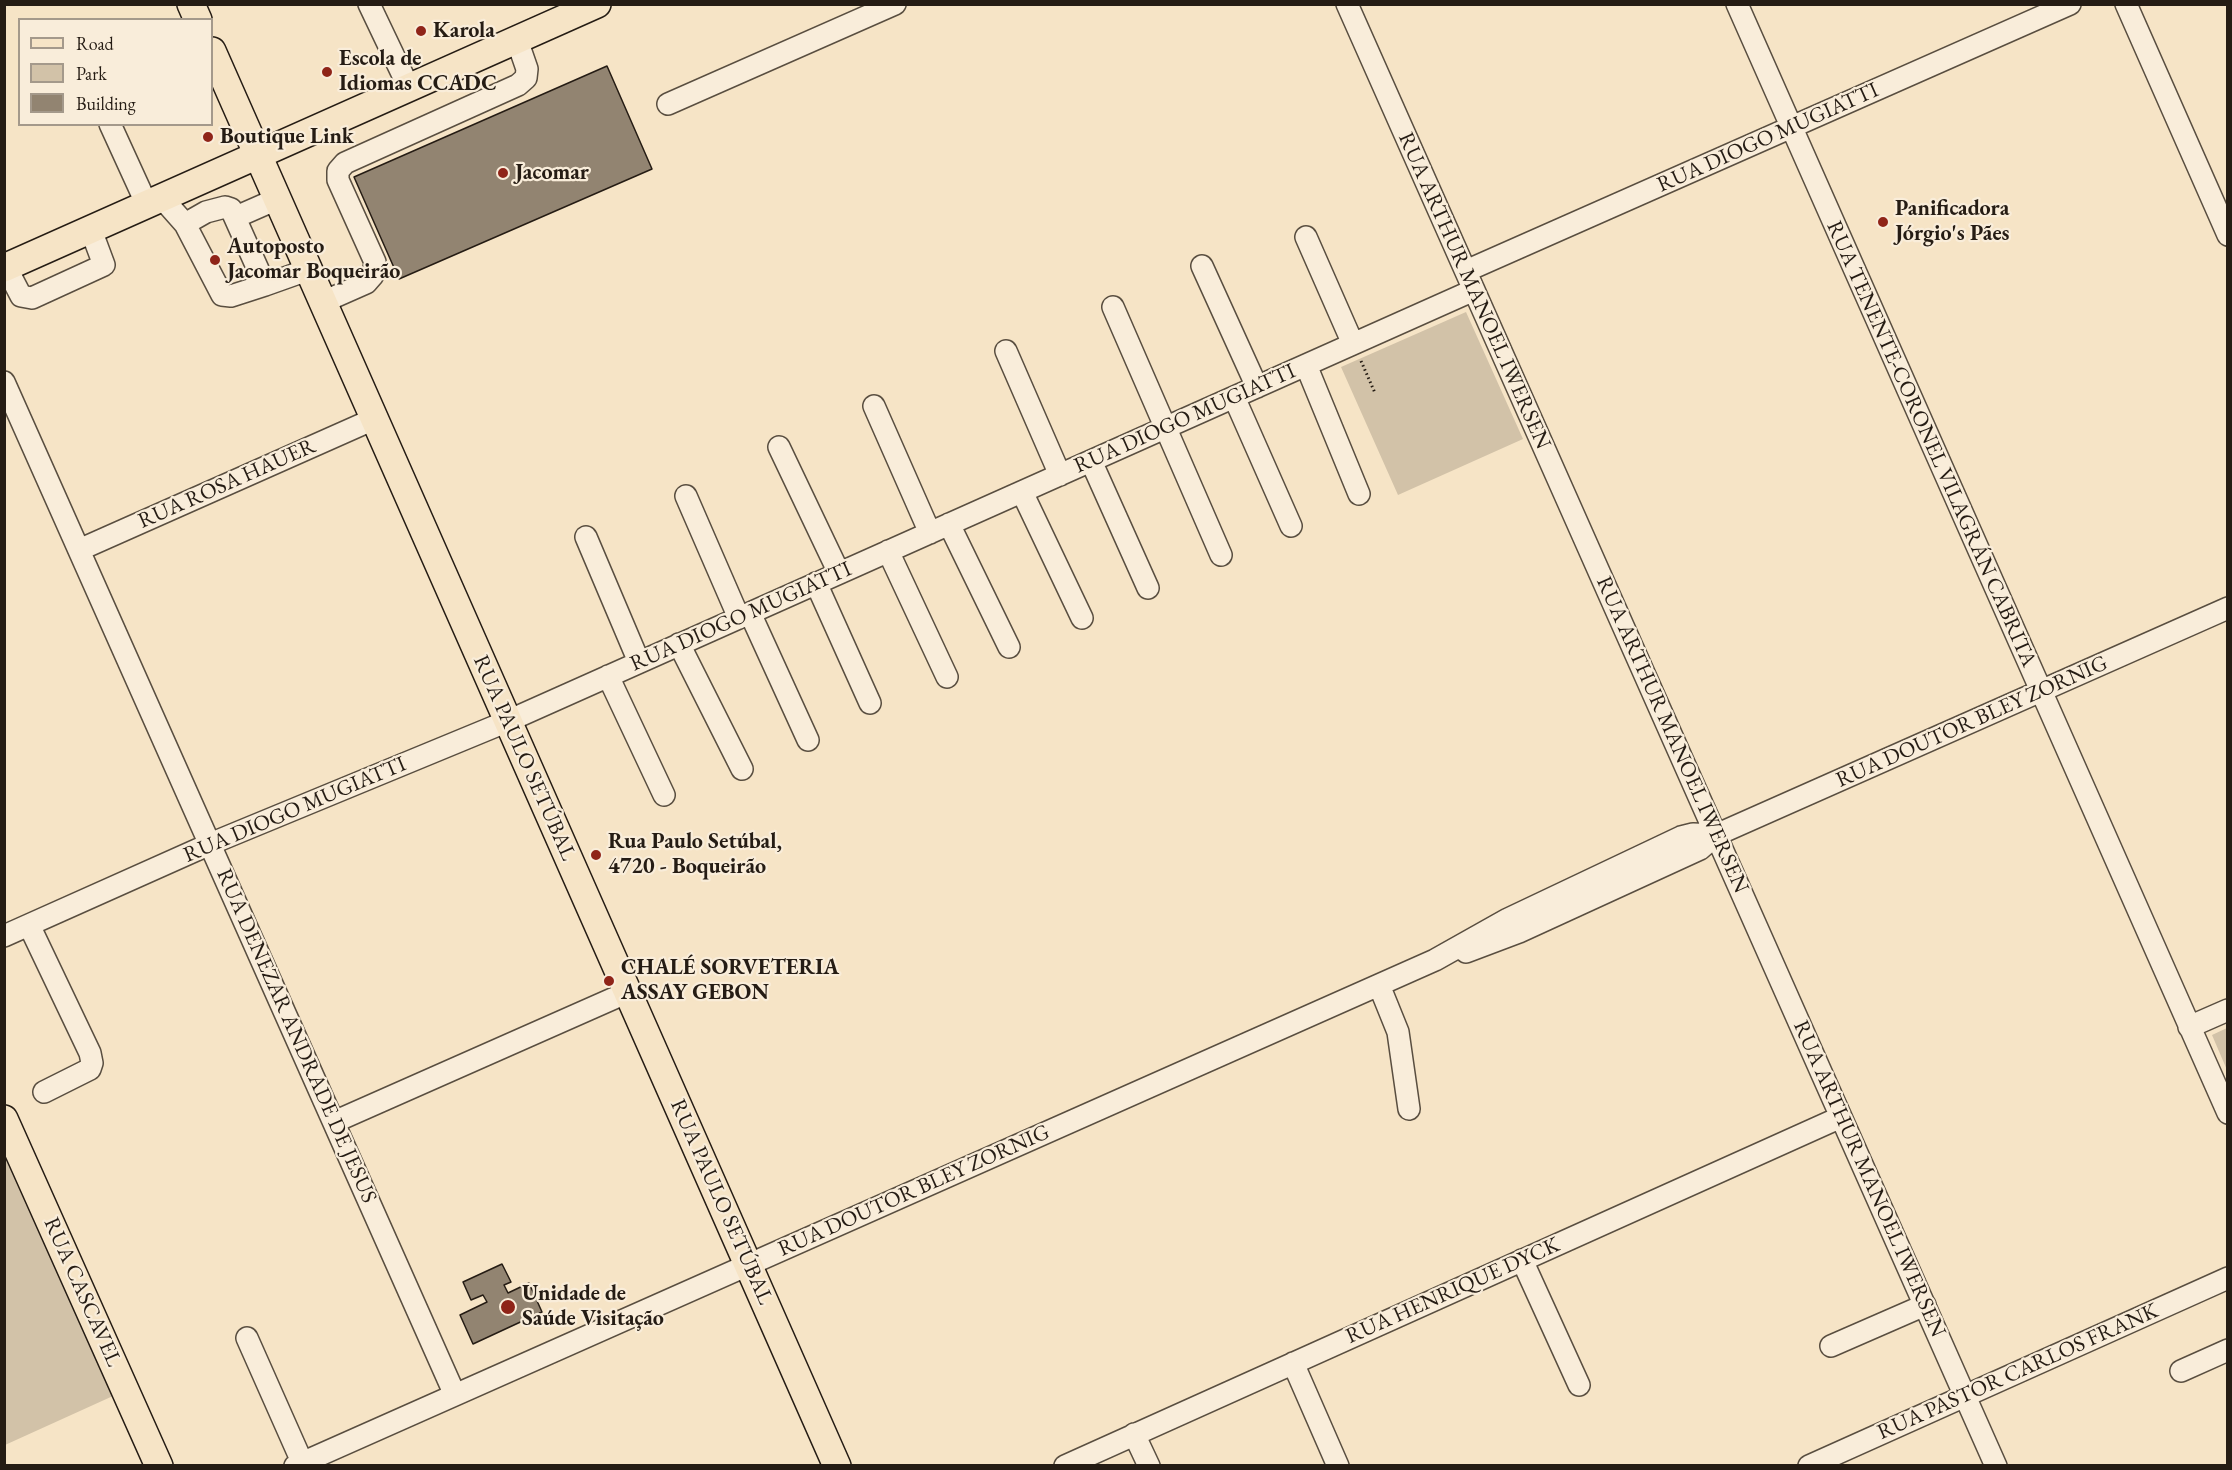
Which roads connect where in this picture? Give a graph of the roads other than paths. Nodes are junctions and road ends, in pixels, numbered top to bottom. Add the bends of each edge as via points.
1 (191, 4) edge
2 (369, 4) edge
3 (895, 4) edge
4 (1347, 4) edge
5 (1737, 4) edge
6 (2070, 4) edge
7 (2126, 4) edge
8 (583, 7) edge
9 (197, 18) edge
10 (517, 40) junction
11 (213, 53) edge
12 (409, 88) junction
13 (668, 104) dead end
14 (111, 126) edge
15 (1791, 128) junction
16 (258, 155) junction
17 (277, 199) junction
18 (154, 201) junction
19 (236, 217) junction
20 (185, 224) junction
21 (90, 230) junction
22 (2228, 235) edge
23 (1306, 237) dead end
24 (1202, 266) dead end
25 (5, 268) edge
26 (310, 269) junction
27 (1470, 281) junction
28 (265, 285) junction
29 (323, 302) junction
30 (1113, 307) dead end
31 (1353, 344) junction
32 (1006, 351) dead end
33 (1305, 365) junction
34 (4, 382) edge
35 (1257, 387) junction
36 (1234, 397) junction
37 (874, 406) dead end
38 (374, 419) junction
39 (1166, 428) junction
40 (779, 447) dead end
41 (1091, 461) junction
42 (1060, 475) junction
43 (1022, 492) junction
44 (1359, 494) dead end
45 (686, 496) dead end
46 (949, 524) junction
47 (1291, 526) dead end
48 (930, 533) junction
49 (586, 537) dead end
50 (79, 550) junction
51 (888, 551) junction
52 (1221, 555) dead end
53 (839, 573) junction
54 (816, 583) junction
55 (1148, 588) dead end
56 (2228, 608) edge
57 (745, 615) junction
58 (1082, 618) dead end
59 (679, 644) junction
60 (1010, 646) dead end
61 (639, 662) junction
62 (608, 676) junction
63 (947, 677) dead end
64 (2041, 691) junction
65 (870, 703) dead end
66 (508, 720) junction
67 (808, 740) dead end
68 (742, 769) dead end
69 (664, 795) dead end
70 (1716, 835) junction
71 (210, 844) junction
72 (29, 925) junction
73 (4, 936) edge
74 (1379, 985) junction
75 (628, 992) junction
76 (2228, 1010) edge
77 (2189, 1027) junction
78 (44, 1092) dead end
79 (1409, 1109) dead end
80 (2228, 1113) edge
81 (1841, 1117) junction
82 (4, 1119) edge
83 (334, 1122) junction
84 (1522, 1260) junction
85 (748, 1265) junction
86 (2228, 1278) edge
87 (1925, 1305) junction
88 (247, 1338) dead end
89 (1831, 1346) dead end
90 (2228, 1350) edge
91 (1293, 1363) junction
92 (2181, 1371) dead end
93 (1579, 1385) dead end
94 (455, 1395) junction
95 (1965, 1396) junction
96 (1134, 1434) junction
97 (298, 1464) edge
98 (159, 1466) edge
99 (837, 1466) edge
100 (1065, 1466) edge
101 (1149, 1466) edge
102 (1338, 1466) edge
103 (1809, 1466) edge
104 (1996, 1466) edge

1 - 9 main road
2 - 12 street
3 - 13 street
4 - 27 street, RUA ARTHUR MANOEL IWERSEN
5 - 15 street, RUA TENENTE-CORONEL VILAGRÁN CABRITA
6 - 15 street, RUA DIOGO MUGIATTI
7 - 22 street
8 - 10 main road
10 - 12 main road
10 - 29 street via 527,69 526,78 518,85 345,163 338,171 338,180 375,262 373,275 366,283
11 - 16 main road, RUA PAULO SETÚBAL
12 - 16 main road
14 - 18 street
15 - 27 street, RUA DIOGO MUGIATTI
15 - 64 street, RUA TENENTE-CORONEL VILAGRÁN CABRITA
16 - 17 main road, RUA PAULO SETÚBAL
16 - 18 main road
17 - 19 street
17 - 26 main road, RUA PAULO SETÚBAL
18 - 20 street
18 - 21 main road
19 - 20 street via 225,207
19 - 28 street
20 - 28 street via 222,295 231,296
21 - 25 main road
21 - 25 street via 104,265 32,298 21,296
23 - 31 street
24 - 35 street
26 - 28 street
26 - 29 main road, RUA PAULO SETÚBAL
27 - 31 street, RUA DIOGO MUGIATTI
27 - 70 street, RUA ARTHUR MANOEL IWERSEN
29 - 38 main road, RUA PAULO SETÚBAL
30 - 39 street
31 - 33 street, RUA DIOGO MUGIATTI
32 - 42 street
33 - 35 street, RUA DIOGO MUGIATTI
33 - 44 street
34 - 50 street, RUA DENEZAR ANDRADE DE JESUS
35 - 36 street, RUA DIOGO MUGIATTI
36 - 39 street, RUA DIOGO MUGIATTI
36 - 47 street
37 - 48 street
38 - 50 street, RUA ROSA HAUER
38 - 66 main road, RUA PAULO SETÚBAL
39 - 41 street, RUA DIOGO MUGIATTI
39 - 52 street
40 - 53 street
41 - 42 street, RUA DIOGO MUGIATTI
41 - 55 street
42 - 43 street, RUA DIOGO MUGIATTI
43 - 46 street, RUA DIOGO MUGIATTI
43 - 58 street
45 - 57 street
46 - 48 street, RUA DIOGO MUGIATTI
46 - 60 street
48 - 51 street, RUA DIOGO MUGIATTI
49 - 61 street
50 - 71 street, RUA DENEZAR ANDRADE DE JESUS
51 - 53 street, RUA DIOGO MUGIATTI
51 - 63 street
53 - 54 street, RUA DIOGO MUGIATTI
54 - 57 street, RUA DIOGO MUGIATTI
54 - 65 street
56 - 64 street, RUA DOUTOR BLEY ZORNIG
57 - 59 street, RUA DIOGO MUGIATTI
57 - 67 street
59 - 61 street, RUA DIOGO MUGIATTI
59 - 68 street
61 - 62 street, RUA DIOGO MUGIATTI
62 - 66 street, RUA DIOGO MUGIATTI
62 - 69 street
64 - 70 street, RUA DOUTOR BLEY ZORNIG
64 - 77 street, RUA TENENTE-CORONEL VILAGRÁN CABRITA
66 - 71 street, RUA DIOGO MUGIATTI
66 - 75 main road, RUA PAULO SETÚBAL
70 - 74 street, RUA DOUTOR BLEY ZORNIG via 1681,837
70 - 81 street, RUA ARTHUR MANOEL IWERSEN
71 - 72 street, RUA DIOGO MUGIATTI
71 - 83 street, RUA DENEZAR ANDRADE DE JESUS
72 - 73 street, RUA DIOGO MUGIATTI
72 - 78 street via 92,1062 90,1070
74 - 79 street via 1398,1032
74 - 85 street, RUA DOUTOR BLEY ZORNIG
75 - 83 street
75 - 85 main road, RUA PAULO SETÚBAL
76 - 77 street
77 - 80 street, RUA TENENTE-CORONEL VILAGRÁN CABRITA
81 - 84 street, RUA HENRIQUE DYCK
81 - 87 street, RUA ARTHUR MANOEL IWERSEN
82 - 98 main road, RUA CASCAVEL
83 - 94 street, RUA DENEZAR ANDRADE DE JESUS
84 - 91 street, RUA HENRIQUE DYCK
84 - 93 street
85 - 94 street, RUA DOUTOR BLEY ZORNIG
85 - 99 main road, RUA PAULO SETÚBAL
86 - 95 street, RUA PASTOR CARLOS FRANK
87 - 89 street
87 - 95 street, RUA ARTHUR MANOEL IWERSEN
88 - 97 street
90 - 92 street
91 - 96 street, RUA HENRIQUE DYCK
91 - 102 street
94 - 97 street, RUA DOUTOR BLEY ZORNIG
95 - 103 street, RUA PASTOR CARLOS FRANK
95 - 104 street, RUA ARTHUR MANOEL IWERSEN
96 - 100 street, RUA HENRIQUE DYCK
96 - 101 street

